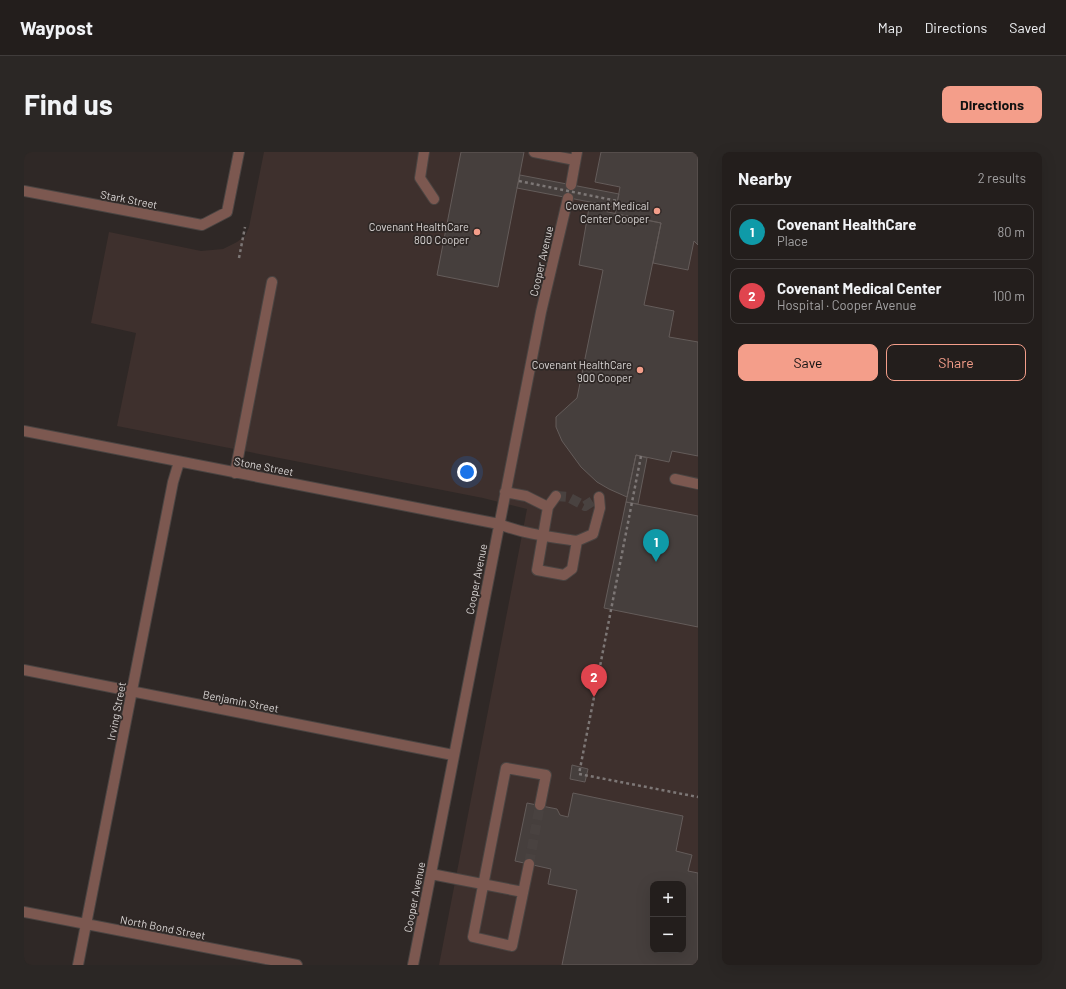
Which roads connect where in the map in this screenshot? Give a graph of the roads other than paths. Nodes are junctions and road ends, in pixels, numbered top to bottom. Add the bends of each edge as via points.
1 (239, 152) edge
2 (424, 152) edge
3 (534, 152) edge
4 (576, 156) edge
5 (571, 185) dead end
6 (24, 191) edge
7 (568, 198) dead end
8 (434, 199) dead end
9 (272, 282) dead end
10 (24, 431) edge
11 (179, 462) junction
12 (235, 473) junction
13 (675, 479) dead end
14 (698, 484) edge
15 (506, 492) junction
16 (556, 496) dead end
17 (599, 497) dead end
18 (548, 507) junction
19 (499, 524) junction
20 (543, 536) junction
21 (577, 541) junction
22 (24, 670) edge
23 (132, 691) junction
24 (453, 755) junction
25 (540, 805) tunnel mouth
26 (529, 864) tunnel mouth
27 (431, 874) junction
28 (483, 884) junction
29 (523, 892) junction
30 (24, 912) edge
31 (86, 924) junction
32 (78, 965) edge
33 (297, 965) edge
34 (413, 965) edge

1 - 6 street, Stark Street via 227,212 202,225
2 - 8 street via 420,178
3 - 4 street
4 - 5 street
7 - 15 street, Cooper Avenue via 541,312
9 - 12 street
10 - 11 street, Stone Street
11 - 12 street, Stone Street
11 - 23 street, Irving Street
12 - 19 street, Stone Street
13 - 14 street
15 - 18 street via 526,496
15 - 19 street, Cooper Avenue
16 - 18 street
17 - 21 street via 600,508 593,534
18 - 20 street
19 - 20 street, Stone Street
19 - 24 street, Cooper Avenue
20 - 21 street, Stone Street
20 - 21 street via 537,570 564,575 572,570
22 - 23 street, Benjamin Street
23 - 24 street, Benjamin Street
23 - 31 street, Irving Street
24 - 27 street, Cooper Avenue
25 - 28 street via 546,775 506,768
26 - 29 street
27 - 28 street
27 - 34 street, Cooper Avenue
28 - 29 street
28 - 29 street via 473,937 512,946
30 - 31 street, North Bond Street
31 - 32 street, Irving Street
31 - 33 street, North Bond Street

